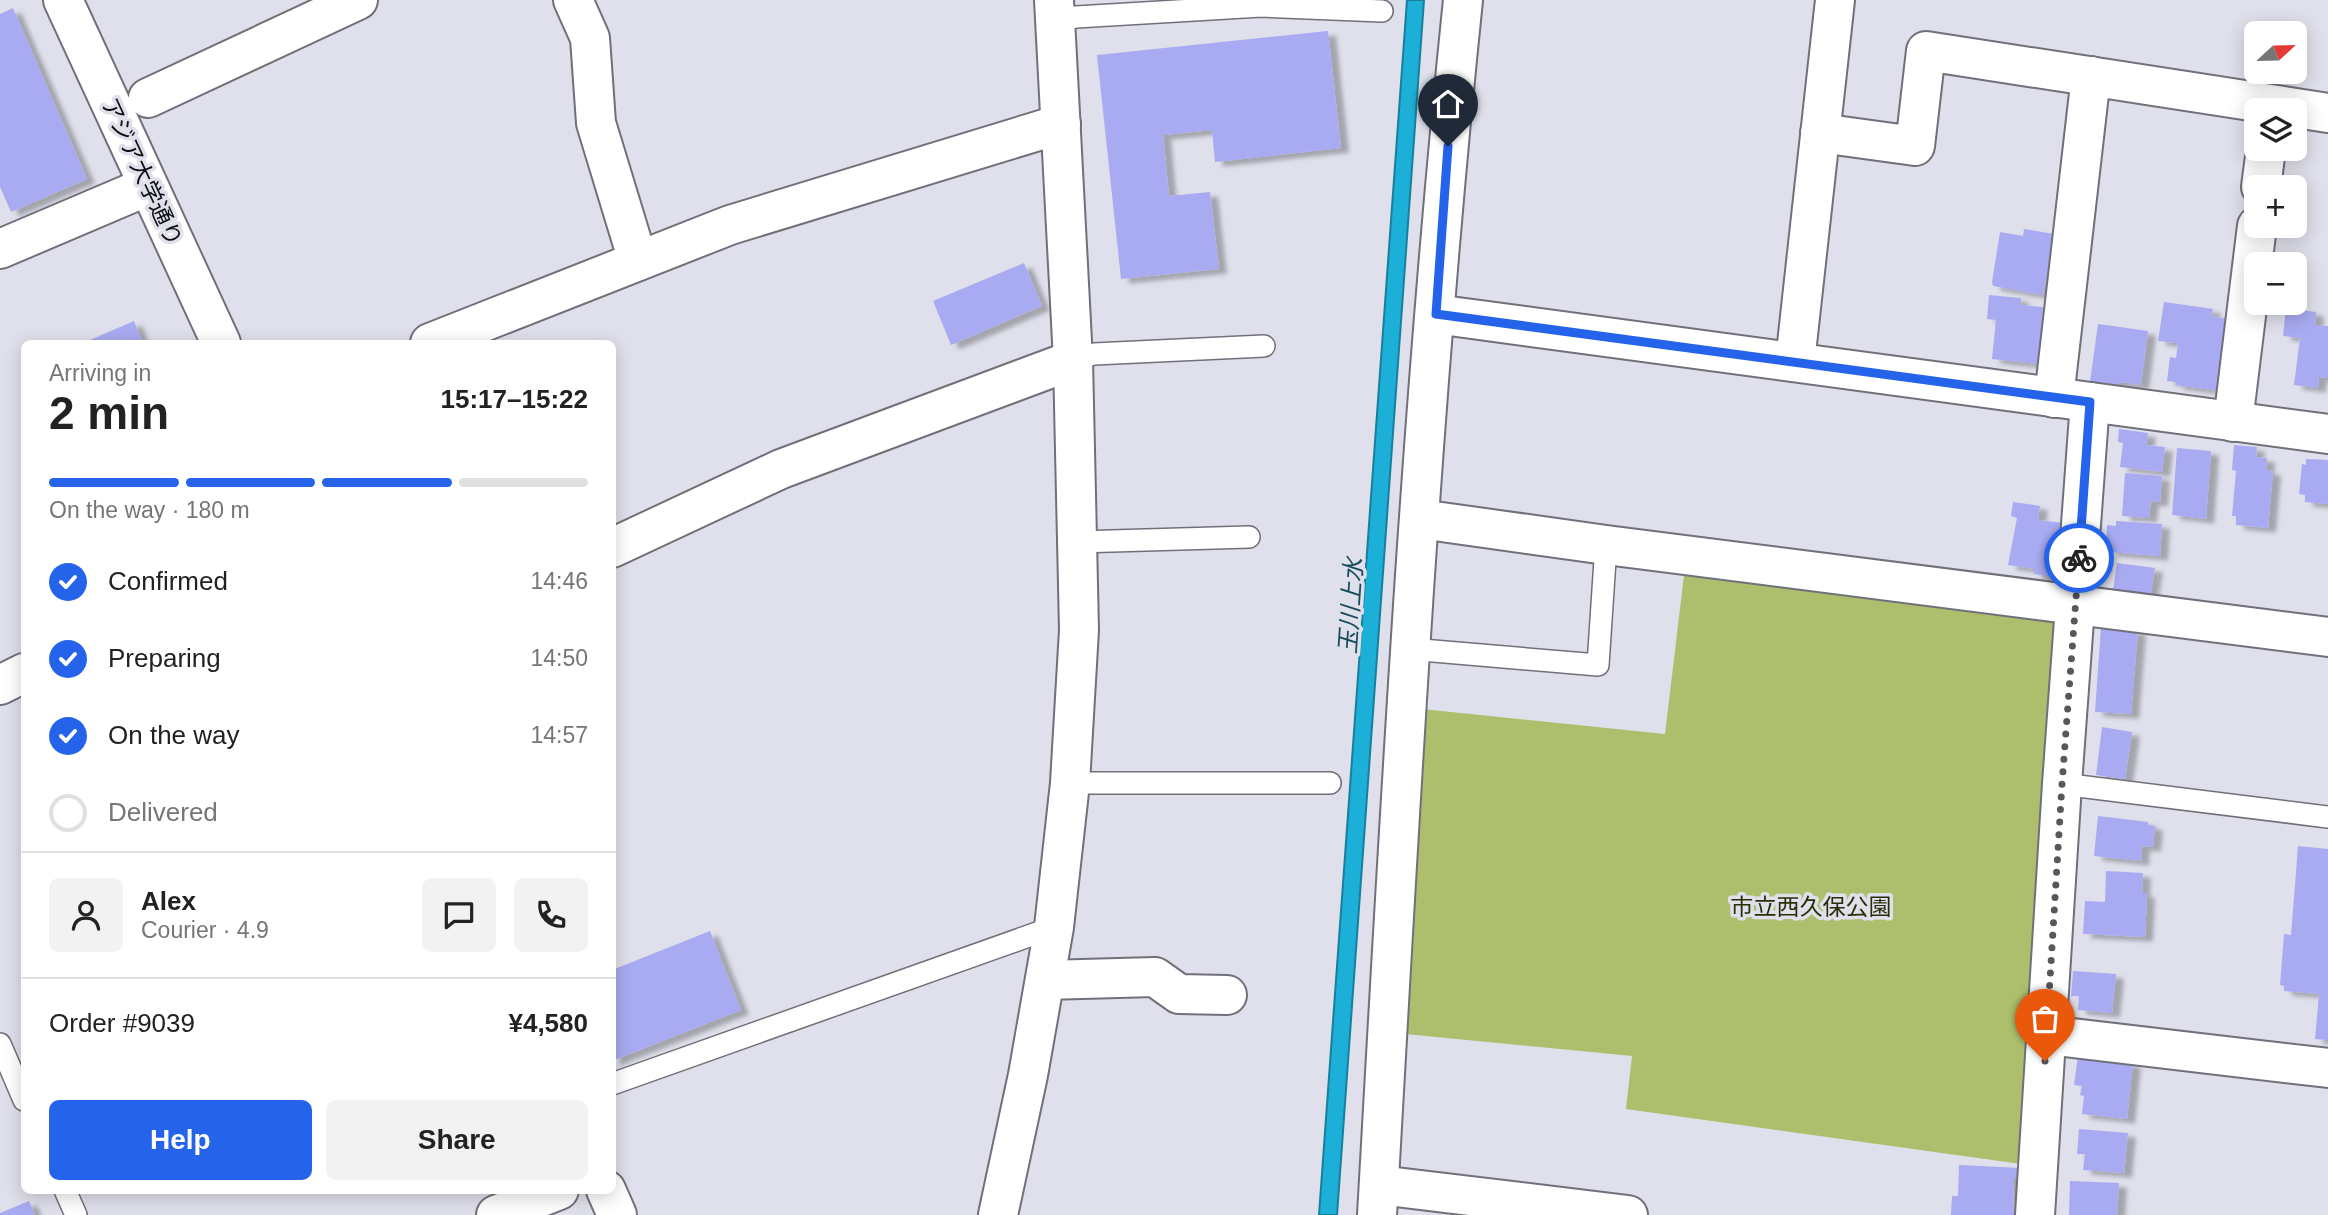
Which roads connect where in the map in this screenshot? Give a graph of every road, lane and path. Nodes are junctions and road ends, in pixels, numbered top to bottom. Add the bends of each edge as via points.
1 (64, 0) edge
2 (358, 0) edge
3 (573, 0) edge
4 (1463, 0) edge
5 (1835, 0) edge
6 (1054, 10) edge
7 (1382, 10) dead end
8 (2091, 76) junction
9 (148, 98) dead end
10 (2244, 102) edge
11 (2307, 111) edge
12 (2328, 113) edge
13 (1062, 124) junction
14 (1820, 133) junction
15 (148, 186) junction
16 (2256, 238) edge
17 (0, 249) edge
18 (638, 261) junction
19 (1436, 314) junction
20 (220, 340) edge
21 (438, 340) edge
22 (1264, 346) dead end
23 (1073, 360) junction
24 (1795, 362) junction
25 (2072, 400) junction
26 (2233, 422) junction
27 (2328, 435) edge
28 (1420, 519) junction
29 (1249, 537) dead end
30 (1077, 542) junction
31 (1606, 545) junction
32 (616, 546) edge
33 (2076, 606) junction
34 (2328, 637) edge
35 (1410, 649) junction
36 (21, 674) edge
37 (0, 685) edge
38 (1070, 783) junction
39 (1330, 783) dead end
40 (2062, 784) junction
41 (2328, 817) edge
42 (1054, 927) junction
43 (1045, 980) junction
44 (1227, 995) dead end
45 (2047, 1035) junction
46 (0, 1044) edge
47 (2328, 1068) edge
48 (616, 1083) edge
49 (21, 1093) edge
50 (67, 1194) edge
51 (549, 1194) edge
52 (608, 1194) edge
53 (1378, 1200) edge
54 (76, 1215) edge
55 (496, 1215) edge
56 (617, 1215) edge
57 (998, 1215) edge
58 (1628, 1215) edge
59 (2035, 1215) edge

1 - 15 street, アジア大学通り
2 - 9 street
3 - 18 street via 590,38 596,123
4 - 19 street
5 - 14 street
6 - 7 lane via 1261,6
6 - 13 street
8 - 10 street
8 - 14 street via 1926,51 1915,146
8 - 25 street
11 - 12 street
13 - 18 street via 730,225
13 - 23 street
14 - 24 street
15 - 17 street
15 - 20 street, アジア大学通り
16 - 26 street
18 - 21 street
19 - 24 street
19 - 28 street
22 - 23 lane via 1094,354
23 - 30 street
23 - 32 street via 781,469
24 - 25 street
25 - 26 street
25 - 33 street
26 - 27 street
28 - 31 street
28 - 35 street
29 - 30 lane
30 - 38 street via 1079,630
31 - 33 street
31 - 35 lane via 1598,665
33 - 34 street
33 - 40 street
35 - 53 street
36 - 37 street
38 - 39 lane
38 - 42 street
40 - 41 lane
40 - 45 street
42 - 43 street
42 - 48 lane
43 - 44 street via 1155,976 1179,993
43 - 57 street
45 - 47 street
45 - 59 street
46 - 49 lane
50 - 54 lane
51 - 55 street
52 - 56 street
53 - 58 street

